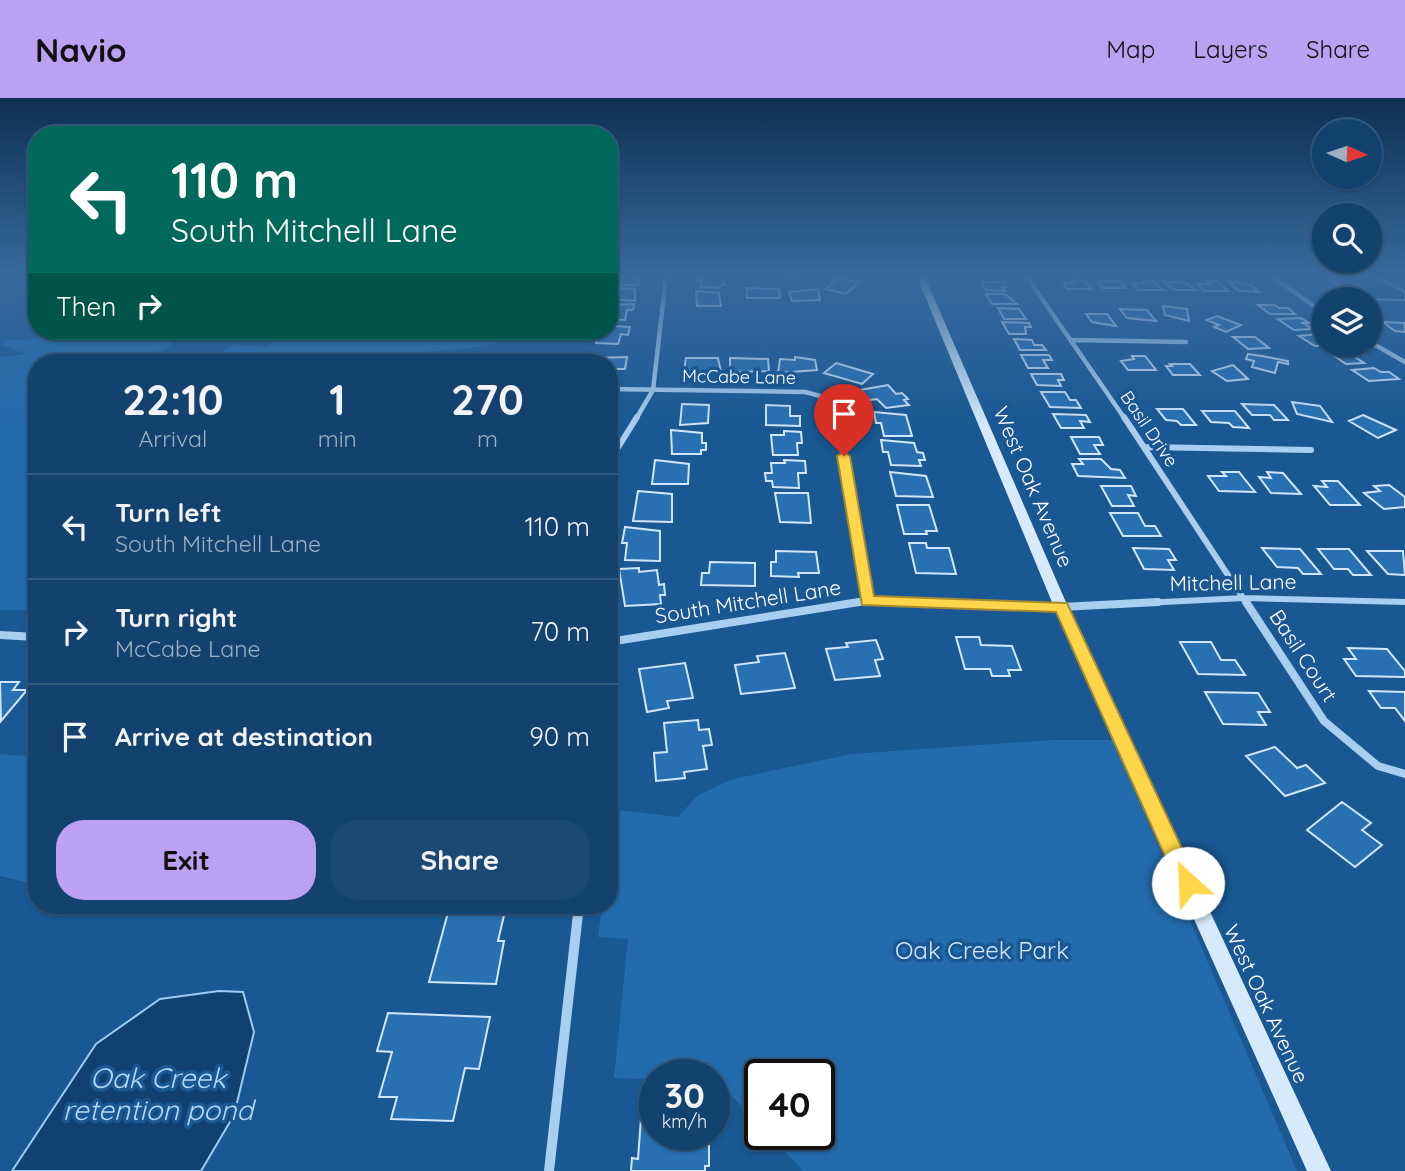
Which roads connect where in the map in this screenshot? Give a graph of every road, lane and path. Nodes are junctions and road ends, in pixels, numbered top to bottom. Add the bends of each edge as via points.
1 (660, 327) edge
2 (942, 327) edge
3 (1064, 327) edge
4 (1073, 340) junction
5 (1186, 342) dead end
6 (1382, 349) edge
7 (1405, 356) edge
8 (1396, 357) junction
9 (1405, 362) edge
10 (618, 389) edge
11 (653, 390) junction
12 (618, 447) edge
13 (1144, 447) junction
14 (1311, 450) dead end
15 (1244, 598) junction
16 (867, 601) junction
17 (1405, 603) edge
18 (1061, 607) junction
19 (0, 635) edge
20 (28, 637) edge
21 (618, 641) edge
22 (1405, 775) edge
23 (578, 914) edge
24 (549, 1171) edge
25 (1318, 1171) edge

1 - 11 street
2 - 18 street, West Oak Avenue
3 - 4 street, Basil Drive
4 - 5 street
4 - 13 street, Basil Drive
6 - 8 street
7 - 8 street
8 - 9 street
10 - 11 street, McCabe Lane
11 - 12 street
11 - 16 street, McCabe Lane via 805,392 831,402 836,408
13 - 14 street
13 - 15 street, Basil Drive
15 - 17 street, Mitchell Lane
15 - 18 street, Mitchell Lane
15 - 22 street, Basil Court via 1324,722 1378,766
16 - 18 street, South Mitchell Lane
16 - 21 street, South Mitchell Lane
18 - 25 street, West Oak Avenue
19 - 20 street
23 - 24 street

